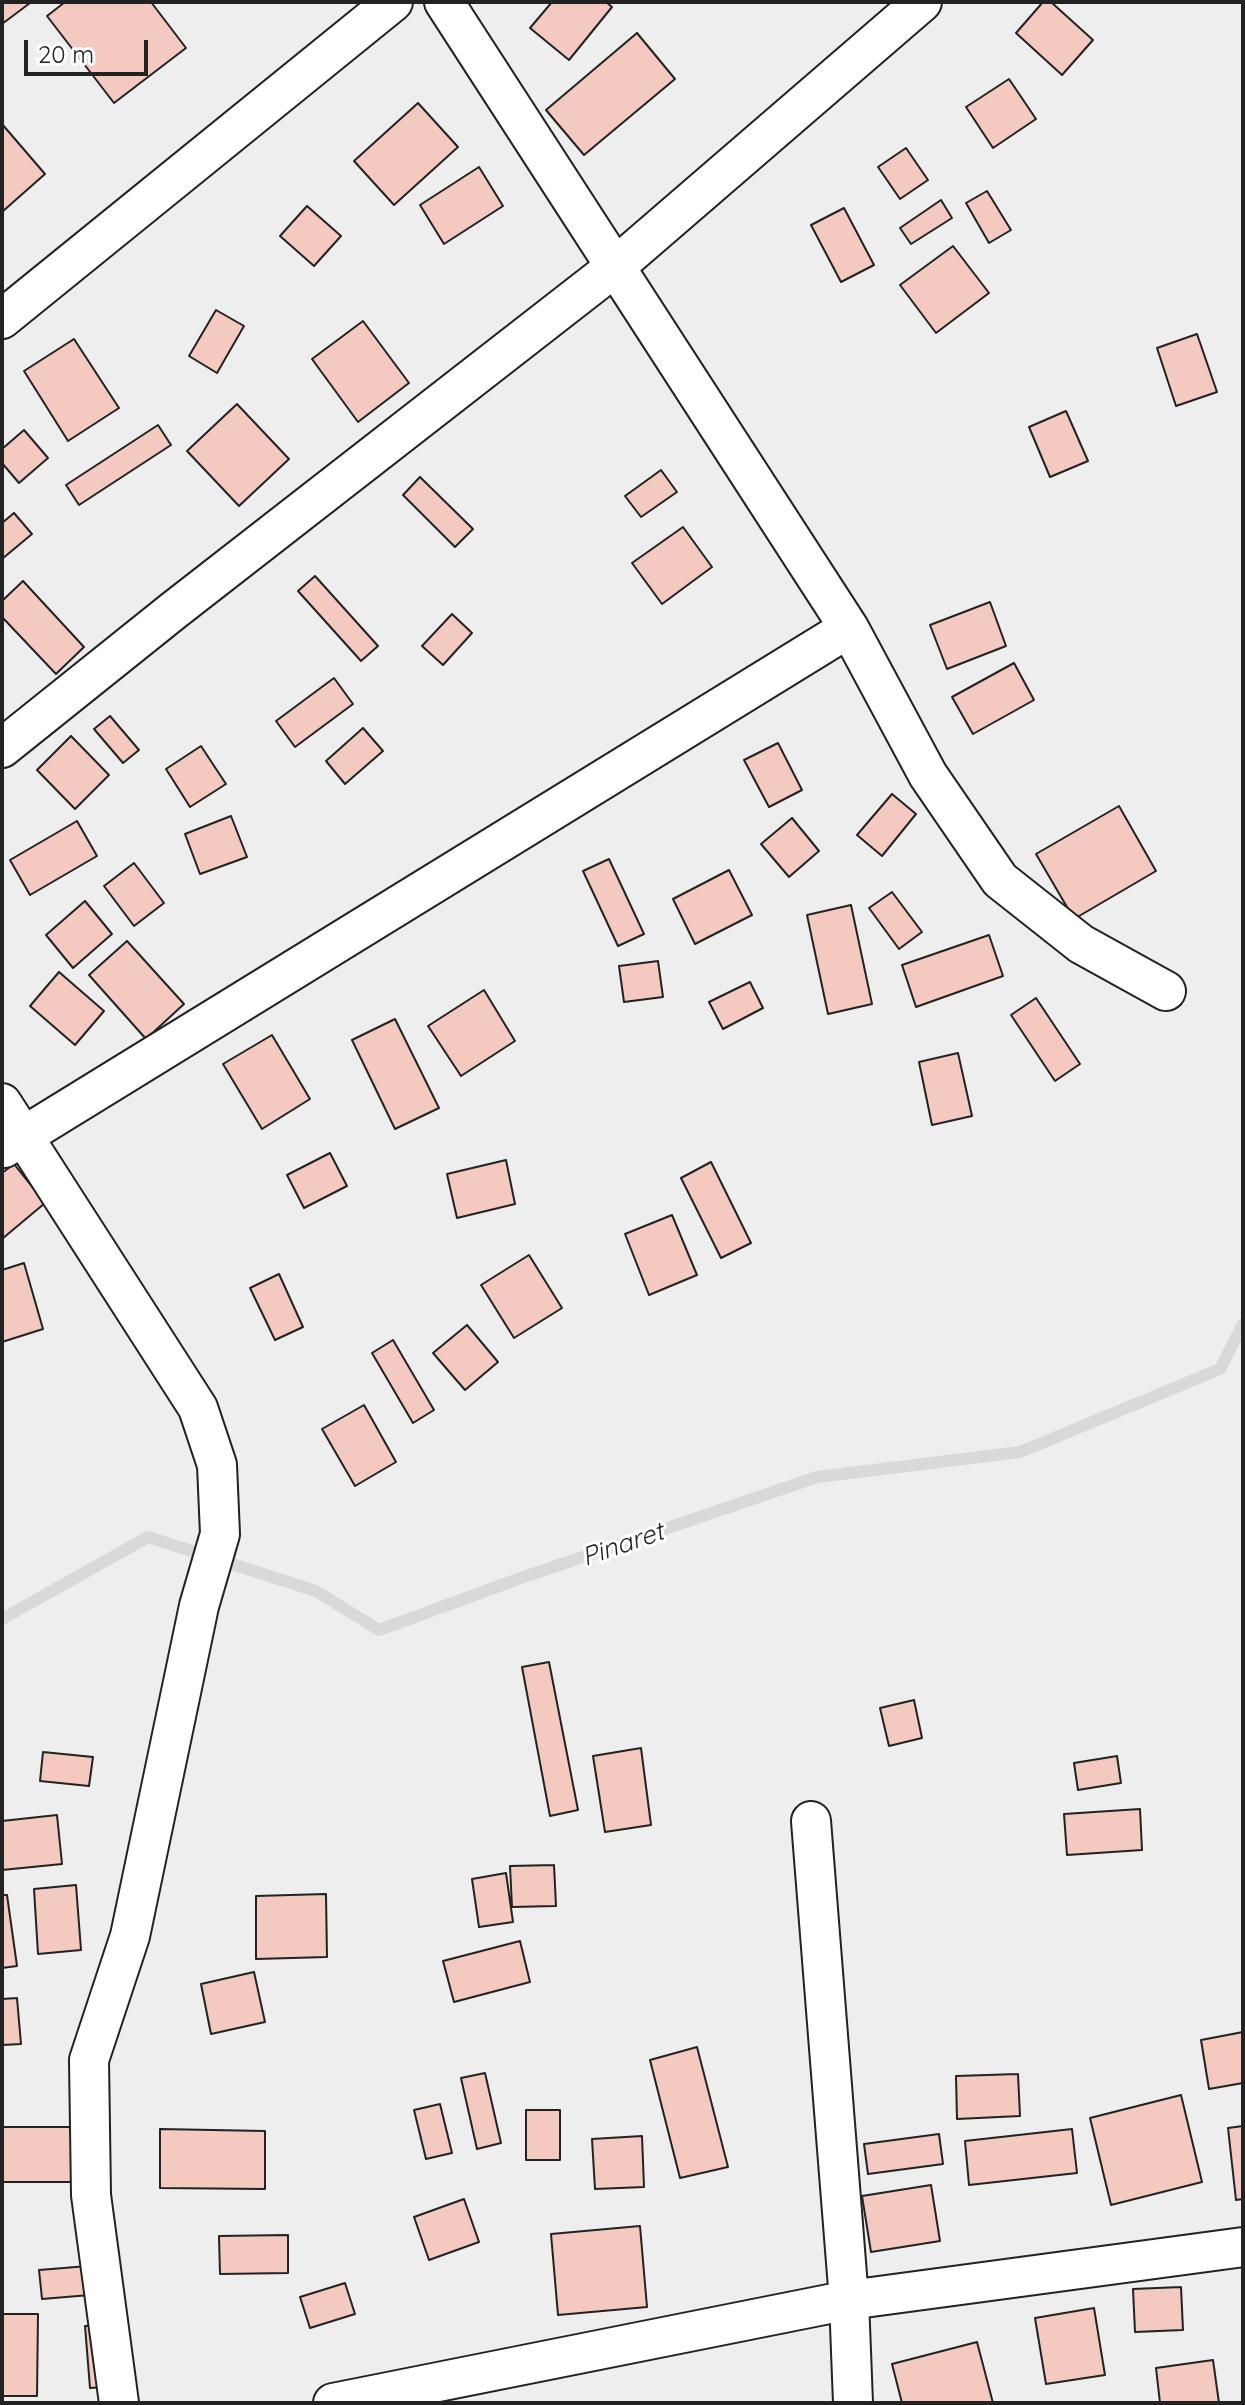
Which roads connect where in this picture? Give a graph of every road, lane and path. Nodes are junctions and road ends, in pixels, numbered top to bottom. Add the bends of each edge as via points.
1 (393, 2) edge
2 (444, 2) edge
3 (922, 2) edge
4 (615, 267) junction
5 (2, 319) edge
6 (849, 628) junction
7 (2, 748) edge
8 (1166, 991) dead end
9 (2, 1103) edge
10 (13, 1142) edge
11 (811, 1821) dead end
12 (1243, 2247) edge
13 (849, 2300) junction
14 (119, 2403) edge
15 (333, 2403) edge
16 (853, 2403) edge

1 - 5 street
2 - 4 street
3 - 4 street
4 - 6 street
4 - 7 street
6 - 8 street via 928,775 1000,880 1081,944
6 - 10 street
9 - 10 street
10 - 14 street via 198,1408 217,1465 220,1534 199,1606 130,1936 89,2060 91,2195
11 - 13 street
12 - 13 street
13 - 15 street
13 - 16 street

